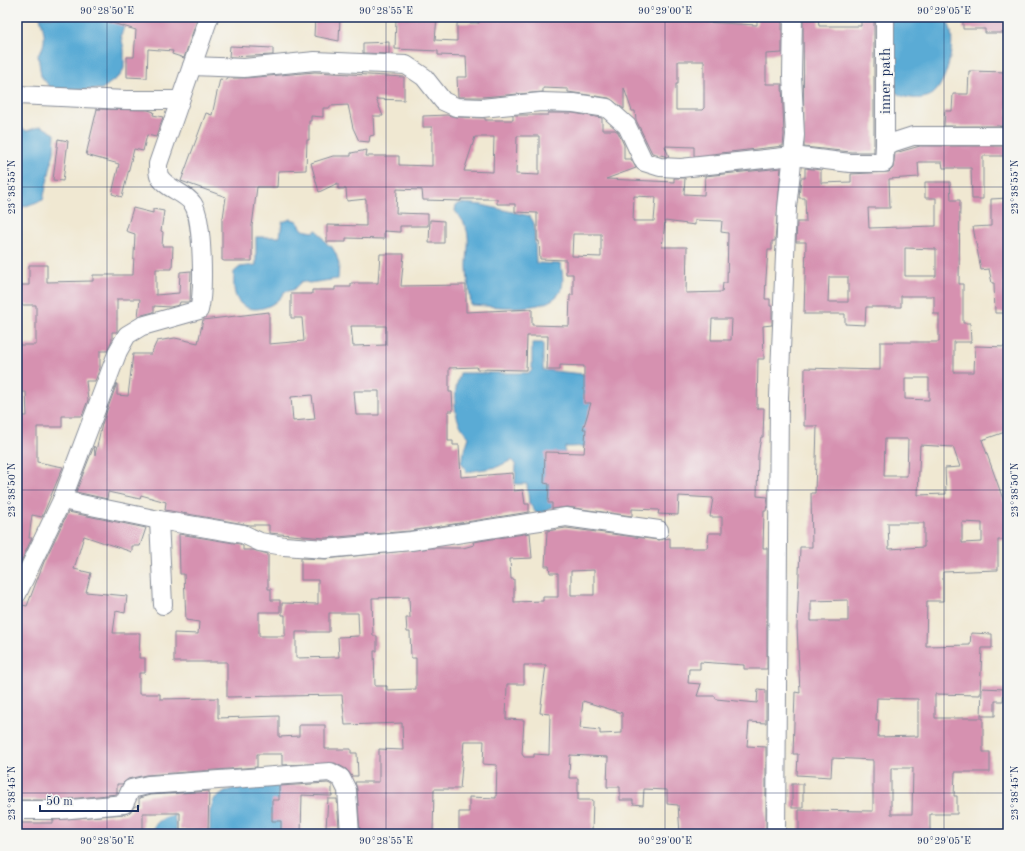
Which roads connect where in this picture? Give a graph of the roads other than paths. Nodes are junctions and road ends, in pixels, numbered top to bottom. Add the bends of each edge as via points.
1 (209, 17) edge
2 (793, 17) edge
3 (885, 17) edge
4 (192, 66) junction
5 (17, 95) edge
6 (180, 100) junction
7 (1008, 136) edge
8 (885, 145) junction
9 (793, 156) junction
10 (62, 500) junction
11 (159, 520) junction
12 (659, 530) dead end
13 (17, 594) edge
14 (163, 605) dead end
15 (17, 810) edge
16 (350, 834) edge
17 (776, 834) edge

1 - 4 street
2 - 9 street
3 - 8 street, inner path
4 - 6 street
4 - 9 street via 244,68 315,61 406,65 424,77 443,101 456,107 482,108 541,102 607,108 627,126 644,162 660,167 681,168
5 - 6 street
6 - 10 street via 158,164 159,176 192,202 197,213 201,246 199,310 142,326 127,335 118,351
7 - 8 street via 913,136
8 - 9 street, inner path via 884,163 850,163
9 - 17 street via 787,208 779,398
10 - 11 street
10 - 13 street
11 - 12 street via 243,534 260,542 325,549 411,541 566,517
11 - 14 street
15 - 16 street via 60,810 124,804 131,789 148,785 330,772 341,778 347,790

